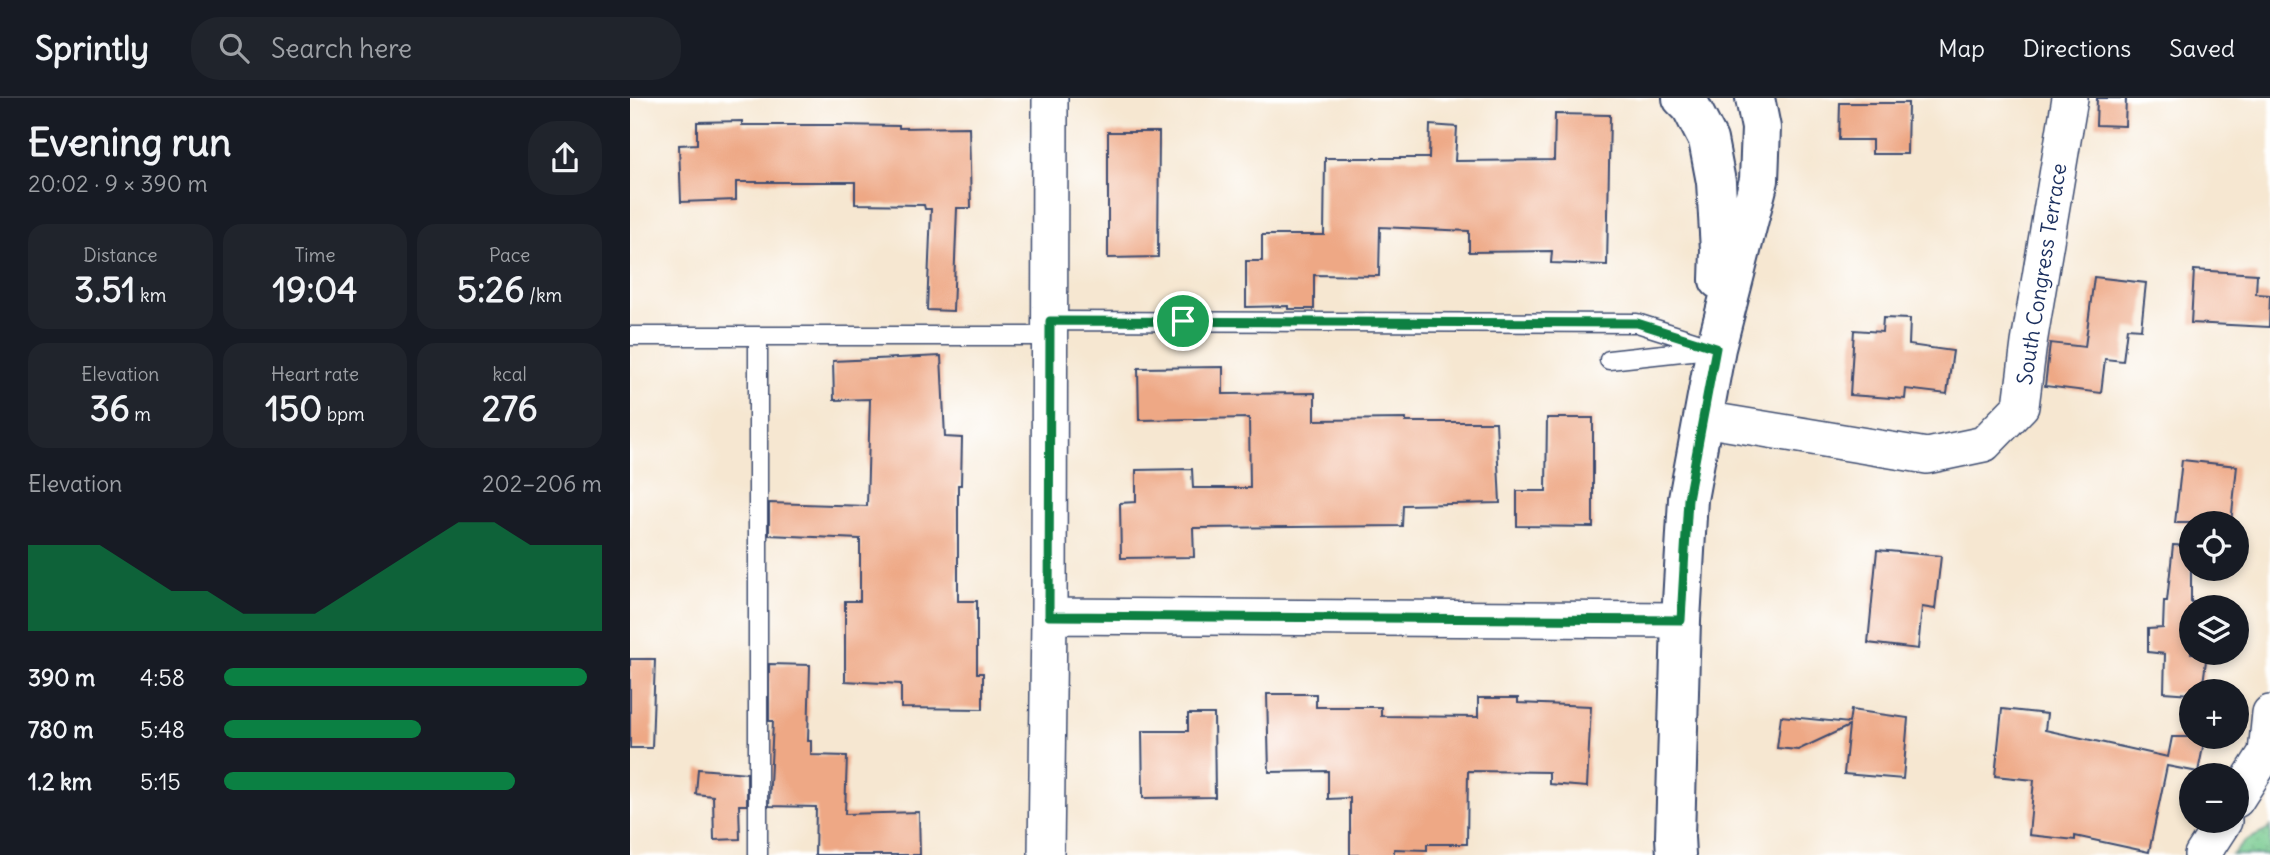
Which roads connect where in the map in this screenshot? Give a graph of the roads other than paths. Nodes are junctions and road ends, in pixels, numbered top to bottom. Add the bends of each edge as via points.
1 (1050, 98) edge
2 (1682, 98) edge
3 (1755, 98) edge
4 (2070, 98) edge
5 (1050, 329) junction
6 (630, 336) edge
7 (758, 337) junction
8 (1716, 348) junction
9 (1609, 360) dead end
10 (1703, 419) junction
11 (1049, 616) junction
12 (1681, 620) junction
13 (2270, 713) edge
14 (2268, 748) edge
15 (2249, 779) edge
16 (2216, 833) edge
17 (758, 855) edge
18 (1046, 855) edge
19 (1676, 855) edge
20 (2202, 855) edge

1 - 5 street
2 - 8 main road via 1708,140 1716,182 1720,250
3 - 8 main road via 1760,128 1759,180
4 - 10 street, South Congress Terrace via 2021,406 1984,444 1927,456
5 - 7 lane
5 - 8 lane via 1637,323
5 - 11 street
6 - 7 lane
7 - 17 lane
8 - 9 lane
8 - 10 main road
10 - 12 main road via 1688,499
11 - 12 street
11 - 18 street
12 - 19 main road
13 - 14 street
14 - 15 street
16 - 20 street

